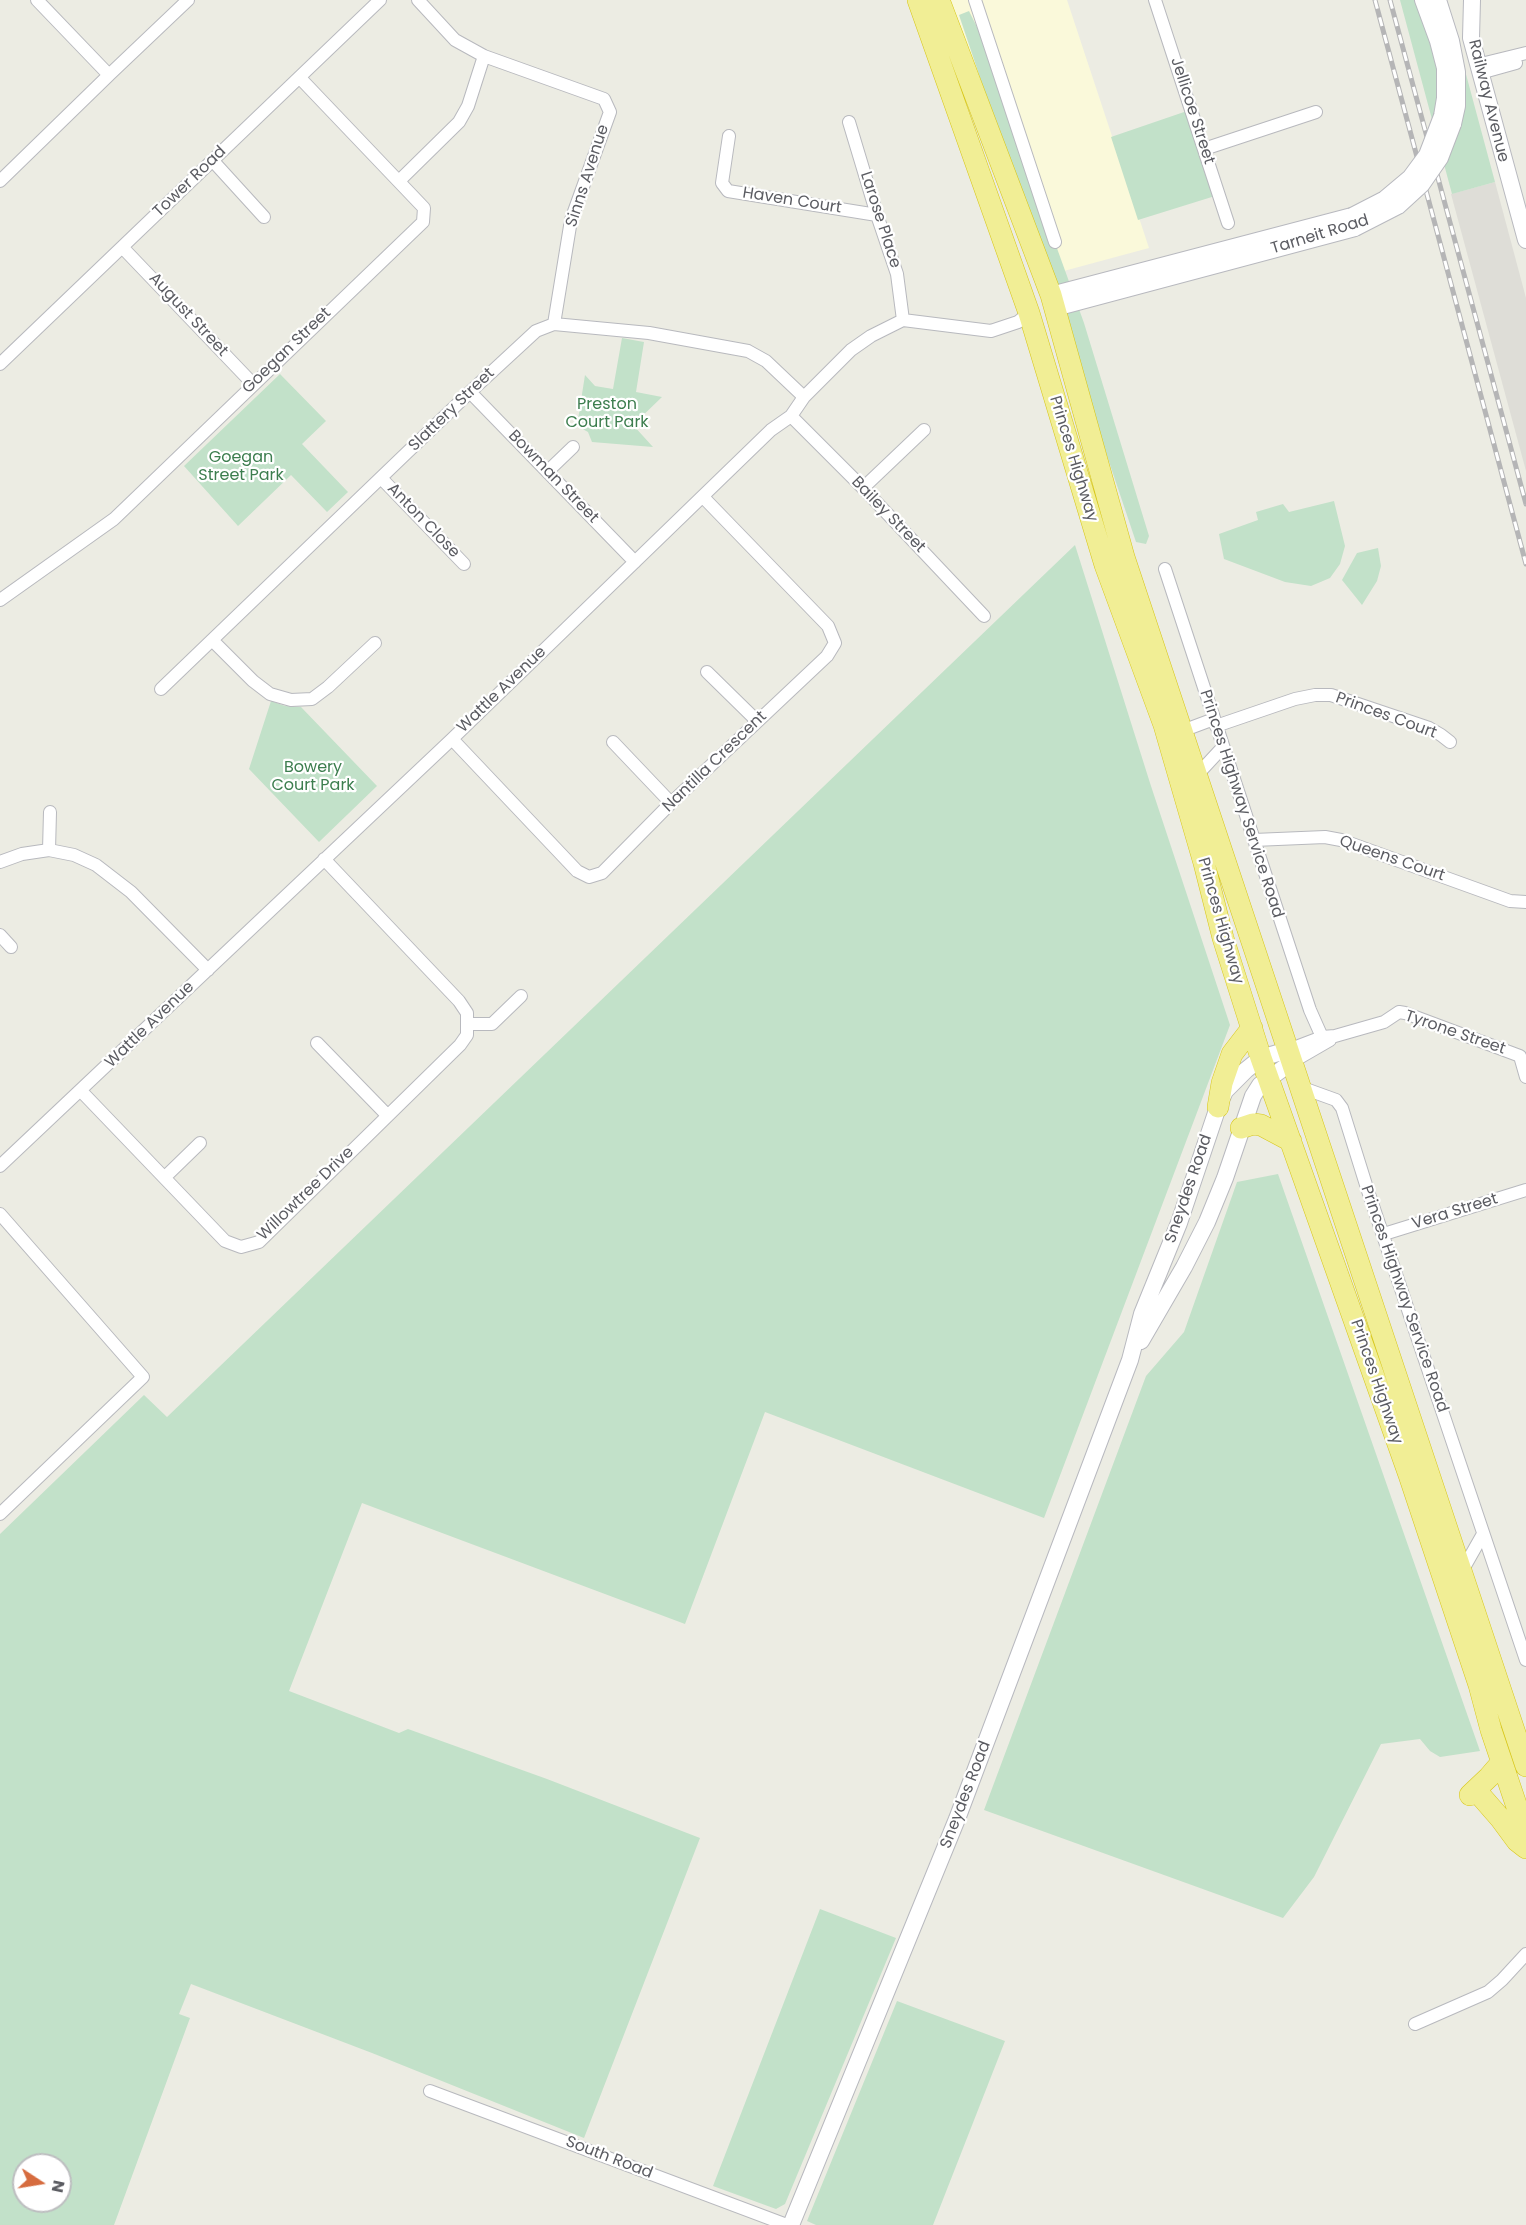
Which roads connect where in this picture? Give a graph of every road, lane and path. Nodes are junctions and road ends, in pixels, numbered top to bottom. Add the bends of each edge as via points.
1 (37, 0) edge
2 (188, 0) edge
3 (380, 0) edge
4 (418, 0) edge
5 (975, 0) edge
6 (1155, 0) edge
7 (1423, 0) edge
8 (1438, 0) edge
9 (1472, 0) edge
10 (932, 2) edge
11 (1526, 52) edge
12 (484, 56) junction
13 (1526, 61) edge
14 (1478, 68) junction
15 (109, 75) junction
16 (300, 78) junction
17 (1316, 112) dead end
18 (1448, 120) junction
19 (849, 122) dead end
20 (729, 136) dead end
21 (1204, 149) junction
22 (213, 161) junction
23 (400, 180) junction
24 (0, 181) edge
25 (1514, 201) junction
26 (876, 215) junction
27 (264, 217) dead end
28 (1526, 222) edge
29 (1228, 223) dead end
30 (1526, 240) edge
31 (1055, 242) dead end
32 (122, 247) junction
33 (1053, 302) junction
34 (1029, 313) junction
35 (903, 320) junction
36 (554, 324) junction
37 (0, 364) edge
38 (253, 384) junction
39 (470, 392) junction
40 (804, 397) junction
41 (791, 416) junction
42 (924, 430) dead end
43 (573, 447) dead end
44 (548, 471) junction
45 (382, 479) junction
46 (863, 488) junction
47 (703, 497) junction
48 (1115, 561) junction
49 (635, 562) junction
50 (464, 564) dead end
51 (1165, 569) dead end
52 (0, 600) edge
53 (984, 616) dead end
54 (212, 640) junction
55 (375, 644) dead end
56 (707, 672) dead end
57 (161, 689) dead end
58 (757, 721) junction
59 (1215, 723) junction
60 (1182, 731) junction
61 (452, 739) junction
62 (613, 742) dead end
63 (1450, 742) dead end
64 (1223, 747) junction
65 (1173, 759) junction
66 (1197, 775) junction
67 (671, 803) junction
68 (50, 812) dead end
69 (1254, 840) junction
70 (50, 850) junction
71 (324, 859) junction
72 (0, 862) edge
73 (1526, 902) edge
74 (0, 935) edge
75 (11, 947) dead end
76 (208, 970) junction
77 (521, 996) dead end
78 (468, 1024) junction
79 (1252, 1028) junction
80 (1335, 1036) junction
81 (1322, 1037) junction
82 (317, 1043) dead end
83 (1290, 1056) junction
84 (1261, 1058) junction
85 (1526, 1077) edge
86 (1268, 1079) junction
87 (1300, 1087) junction
88 (81, 1091) junction
89 (1218, 1107) junction
90 (387, 1115) junction
91 (1241, 1128) junction
92 (1291, 1141) junction
93 (200, 1143) dead end
94 (5, 1162) edge
95 (0, 1171) edge
96 (165, 1177) junction
97 (1526, 1190) edge
98 (0, 1214) edge
99 (0, 1225) edge
100 (1384, 1234) junction
101 (18, 1236) junction
102 (1130, 1360) junction
103 (0, 1514) edge
104 (1483, 1534) junction
105 (1462, 1571) junction
106 (1526, 1660) edge
107 (1512, 1723) junction
108 (1526, 1739) edge
109 (1502, 1762) junction
110 (1526, 1767) edge
111 (1520, 1796) edge
112 (1526, 1842) edge
113 (1526, 1848) edge
114 (1524, 1955) edge
115 (1415, 2024) dead end
116 (430, 2091) dead end
117 (789, 2225) edge

1 - 15 street
2 - 15 street
3 - 16 street, Tower Road
4 - 12 street, Sinns Avenue via 455,40
5 - 31 street
6 - 21 street, Jellicoe Street
7 - 18 main road, Tarneit Road via 1445,68
8 - 18 main road, Tarneit Road via 1457,72 1457,106
9 - 14 main road, Railway Avenue via 1471,38
10 - 33 highway, Princes Highway
10 - 34 highway, Princes Highway
11 - 14 street
12 - 23 street via 459,122
12 - 36 street, Sinns Avenue via 604,99 610,112 571,220
13 - 14 street
14 - 25 main road, Railway Avenue
15 - 24 street
16 - 22 street, Tower Road
16 - 23 street, Goegan Street
17 - 21 street
18 - 33 main road, Tarneit Road, bridge via 1440,158 1422,184 1380,217
19 - 26 street, Larose Place
20 - 26 street, Haven Court via 722,183 728,191
21 - 29 street, Jellicoe Street
22 - 27 street
22 - 32 street, Tower Road
23 - 38 street, Goegan Street via 424,208 423,222
25 - 28 main road, Railway Avenue
25 - 30 main road, Railway Avenue
26 - 35 street, Larose Place via 897,274
32 - 37 street, Tower Road
32 - 38 street, August Street
33 - 34 highway
33 - 48 highway, Princes Highway
34 - 35 street via 1018,322 991,331
34 - 48 highway, Princes Highway
35 - 40 street, Wattle Avenue via 851,350
36 - 39 street, Slattery Street via 536,332
36 - 40 street via 649,333 748,351 766,361
38 - 52 street, Goegan Street via 114,519
39 - 44 street, Bowman Street
39 - 45 street, Slattery Street
40 - 41 street, Wattle Avenue
41 - 46 street, Bailey Street
41 - 47 street, Wattle Avenue via 771,430
42 - 46 street
43 - 44 street
44 - 49 street, Bowman Street
45 - 50 street, Anton Close
45 - 54 street, Slattery Street
46 - 53 street, Bailey Street
47 - 49 street, Wattle Avenue
47 - 58 street, Nantilla Crescent via 828,626 835,643 827,656
48 - 60 highway, Princes Highway
48 - 65 highway, Princes Highway
49 - 61 street, Wattle Avenue
51 - 59 street, Princes Highway Service Road
54 - 55 street via 270,694 291,700 312,699
54 - 57 street, Slattery Street
56 - 58 street
58 - 67 street, Nantilla Crescent
59 - 60 street
59 - 63 street, Princes Court via 1295,699 1331,695 1429,728
59 - 64 street, Princes Highway Service Road
60 - 65 highway
60 - 66 highway, Princes Highway
61 - 67 street, Nantilla Crescent via 577,871 589,877 602,873
61 - 71 street, Wattle Avenue
62 - 67 street
64 - 66 street
64 - 69 street, Princes Highway Service Road
65 - 79 highway, Princes Highway
66 - 83 highway, Princes Highway
68 - 70 street
69 - 73 street, Queens Court via 1341,840 1510,901
69 - 81 street, Princes Highway Service Road
70 - 72 street
70 - 76 street via 96,865 132,892
71 - 76 street, Wattle Avenue
71 - 78 street via 459,1001 467,1013
74 - 75 street
76 - 88 street, Wattle Avenue
77 - 78 street via 492,1024
78 - 90 street, Willowtree Drive via 460,1045
79 - 84 highway, Princes Highway
79 - 89 highway via 1232,1054
80 - 81 street, Tyrone Street
80 - 83 street, Tyrone Street
80 - 85 street, Tyrone Street via 1405,1013 1520,1056
81 - 83 street, Tyrone Street
82 - 90 street
83 - 84 main road, Sneydes Road
83 - 86 main road, Sneydes Road
83 - 87 highway, Princes Highway
84 - 86 highway, Princes Highway
84 - 89 main road, Sneydes Road via 1235,1078
86 - 91 main road, Sneydes Road via 1252,1096
86 - 92 highway, Princes Highway
87 - 100 street, Princes Highway Service Road via 1336,1101 1342,1108
87 - 105 highway, Princes Highway
88 - 94 street, Wattle Avenue
88 - 96 street, Willowtree Drive
89 - 102 main road, Sneydes Road via 1179,1223 1142,1314
90 - 96 street, Willowtree Drive via 260,1242 241,1247 225,1241
91 - 92 highway via 1262,1125
91 - 102 main road, Sneydes Road via 1207,1222
92 - 109 highway, Princes Highway via 1408,1474
93 - 96 street
94 - 95 street, Wattle Avenue
97 - 100 street, Vera Street
98 - 101 street
99 - 101 street
100 - 104 street, Princes Highway Service Road
101 - 103 street via 143,1377
102 - 117 main road, Sneydes Road via 957,1819
104 - 105 street
104 - 106 street, Princes Highway Service Road
105 - 107 highway, Princes Highway
107 - 108 highway
107 - 110 highway, Princes Highway
109 - 111 highway, Princes Highway
109 - 113 highway via 1475,1795
111 - 112 highway, Princes Highway
114 - 115 street via 1488,1992
116 - 117 street, South Road

